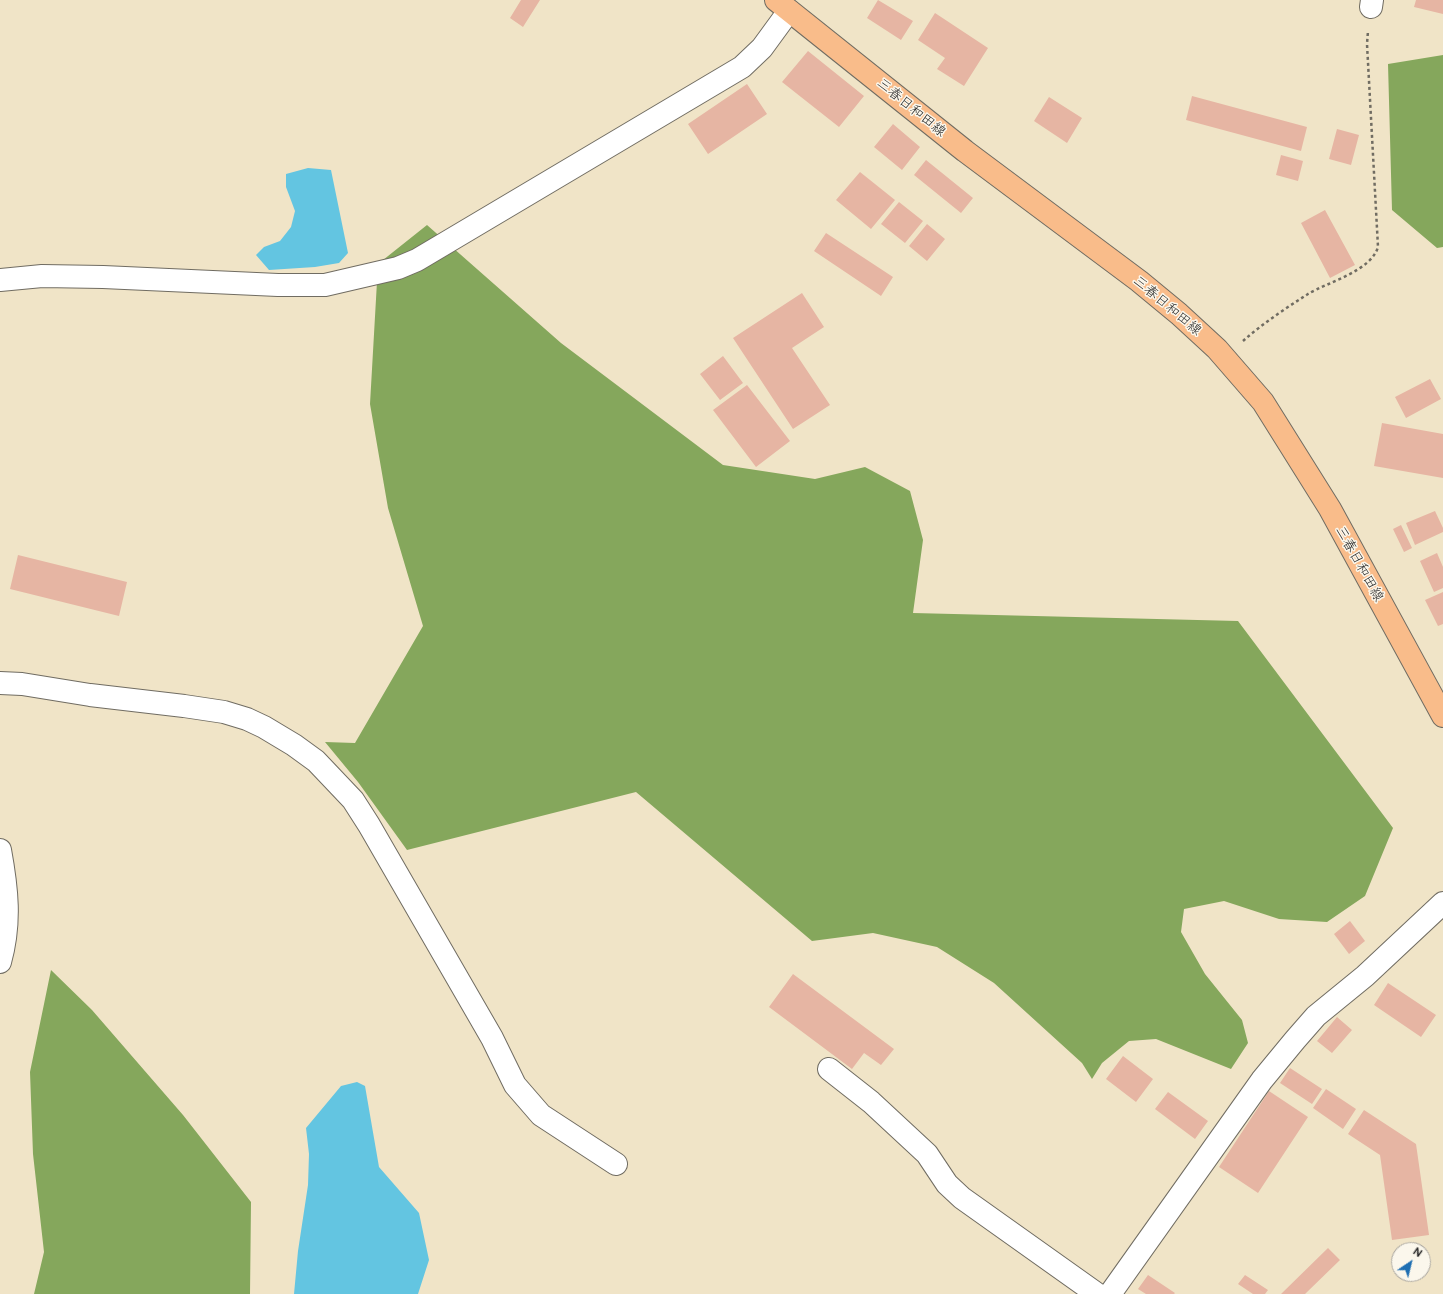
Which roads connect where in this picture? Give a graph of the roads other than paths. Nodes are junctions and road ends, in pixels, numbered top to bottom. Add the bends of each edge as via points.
1 (782, 6) edge
2 (0, 280) edge
3 (0, 683) edge
4 (1443, 716) edge
5 (0, 850) edge
6 (1443, 903) edge
7 (0, 962) edge
8 (829, 1069) dead end
9 (616, 1164) dead end
10 (1097, 1294) edge
11 (1110, 1294) edge

1 - 2 street via 762,48 742,67 417,260 398,268 325,285 42,276
1 - 4 main road, 三春日和田線 via 965,151 1145,286 1179,314 1223,357 1263,402 1330,509
3 - 9 street via 224,712 264,727 316,761 353,800 369,824 492,1038 515,1085 541,1115
5 - 7 street via 7,888 6,934
6 - 11 street via 1365,976 1316,1016 1295,1040 1249,1098
8 - 10 street via 871,1102 927,1154 948,1184 962,1198

